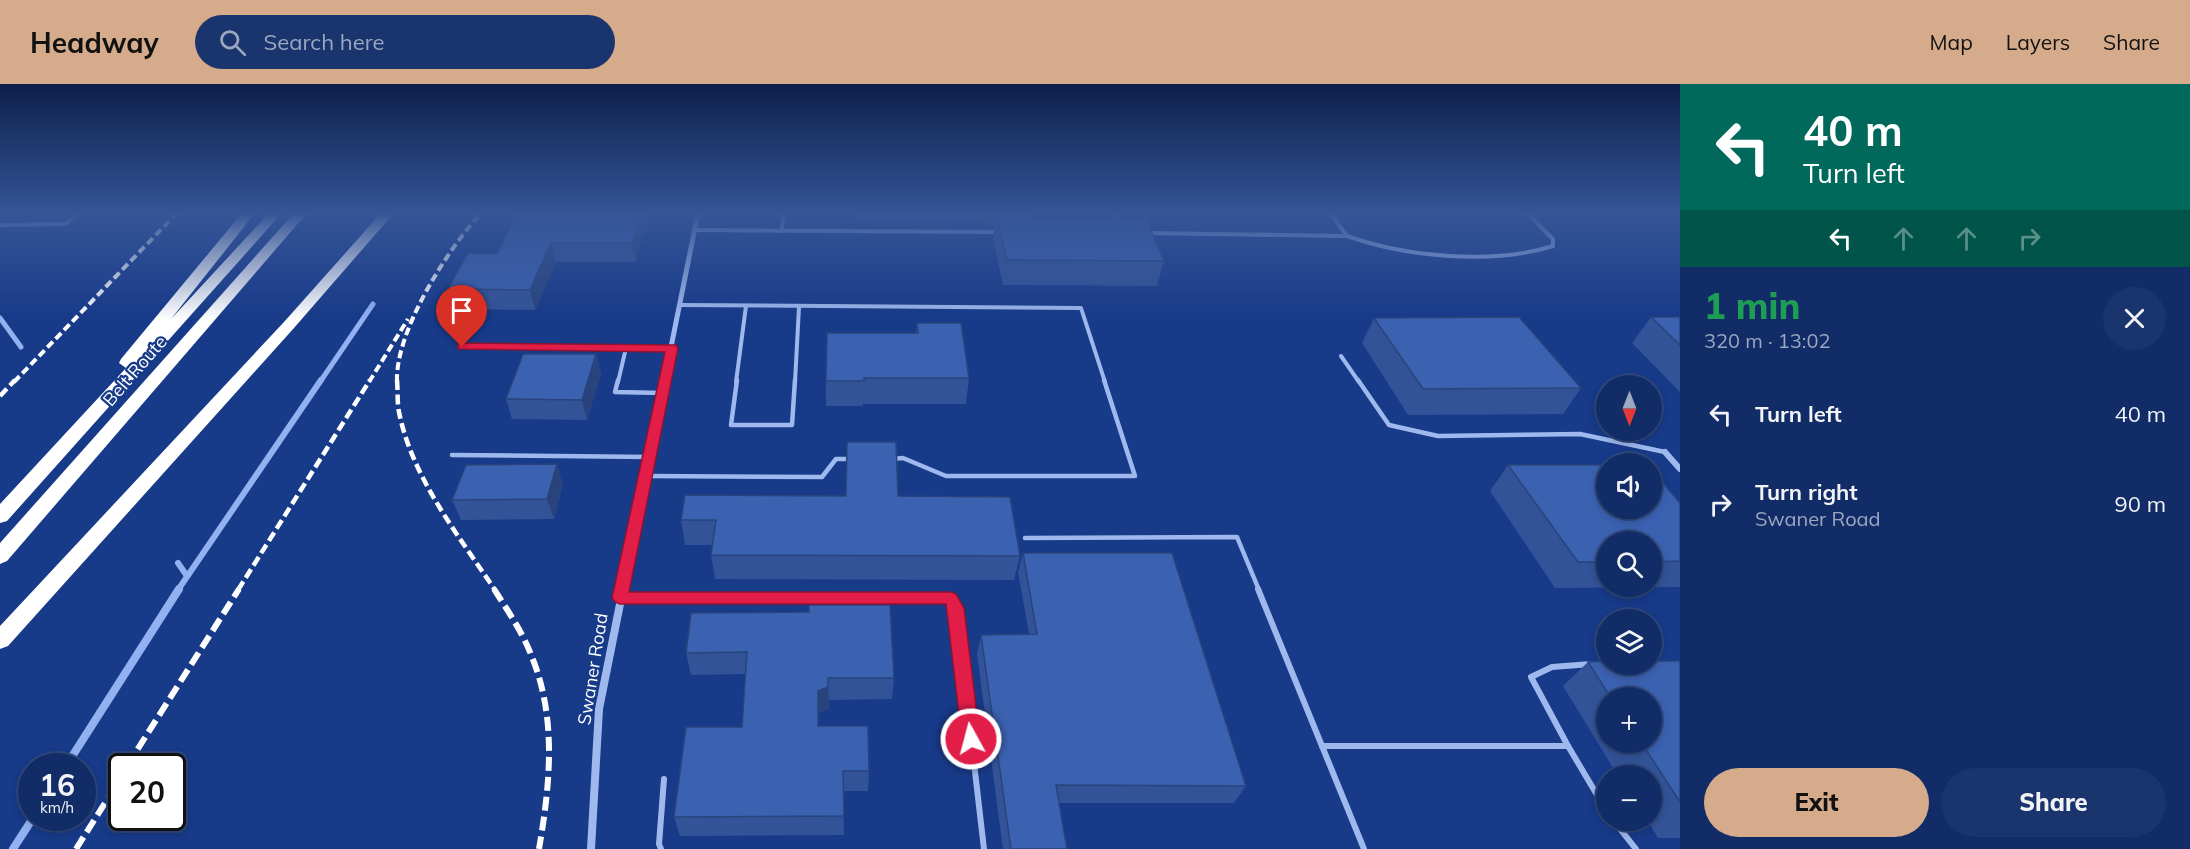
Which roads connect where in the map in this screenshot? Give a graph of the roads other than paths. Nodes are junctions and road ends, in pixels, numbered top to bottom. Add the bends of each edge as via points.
1 (219, 249) edge
2 (244, 249) edge
3 (271, 249) edge
4 (356, 249) edge
5 (691, 249) edge
6 (1388, 249) edge
7 (1547, 249) edge
8 (681, 305) junction
9 (746, 306) junction
10 (799, 307) junction
11 (462, 347) dead end
12 (626, 348) junction
13 (672, 348) junction
14 (1341, 356) dead end
15 (663, 393) junction
16 (83, 426) junction
17 (1665, 452) joint
18 (452, 455) dead end
19 (650, 457) junction
20 (859, 459) edge
21 (881, 459) edge
22 (1680, 469) edge
23 (646, 476) junction
24 (0, 516) edge
25 (1025, 538) dead end
26 (0, 556) edge
27 (620, 598) junction
28 (0, 640) edge
29 (1596, 664) edge
30 (1322, 746) junction
31 (1568, 746) junction
32 (664, 779) dead end
33 (1596, 793) edge
34 (1622, 831) edge
35 (591, 849) edge
36 (661, 849) edge
37 (984, 849) edge
38 (1364, 849) edge
39 (1636, 849) edge

1 - 16 highway via 144,339
2 - 16 highway, Belt Route
3 - 26 highway, Belt Route
4 - 28 highway
5 - 8 street, Swaner Road
6 - 7 lane via 1410,253 1507,254
8 - 9 lane
8 - 13 street, Swaner Road
9 - 10 lane
9 - 10 lane via 731,425 792,425
10 - 21 lane via 1081,308 1135,476 946,476 903,459
11 - 12 lane
12 - 13 lane
12 - 15 lane via 615,392
13 - 15 street, Swaner Road
14 - 17 lane via 1389,425 1438,436 1580,434
15 - 19 street, Swaner Road
16 - 24 highway, Belt Route
17 - 22 street
18 - 19 lane
19 - 23 street, Swaner Road
20 - 23 lane via 836,459 822,477
23 - 27 street, Swaner Road
25 - 30 lane via 1237,537
27 - 35 street, Swaner Road via 599,709
27 - 37 lane via 951,598 956,608
29 - 31 lane via 1558,665 1531,677
30 - 31 lane
30 - 38 lane
31 - 33 lane
32 - 36 lane
34 - 39 lane

